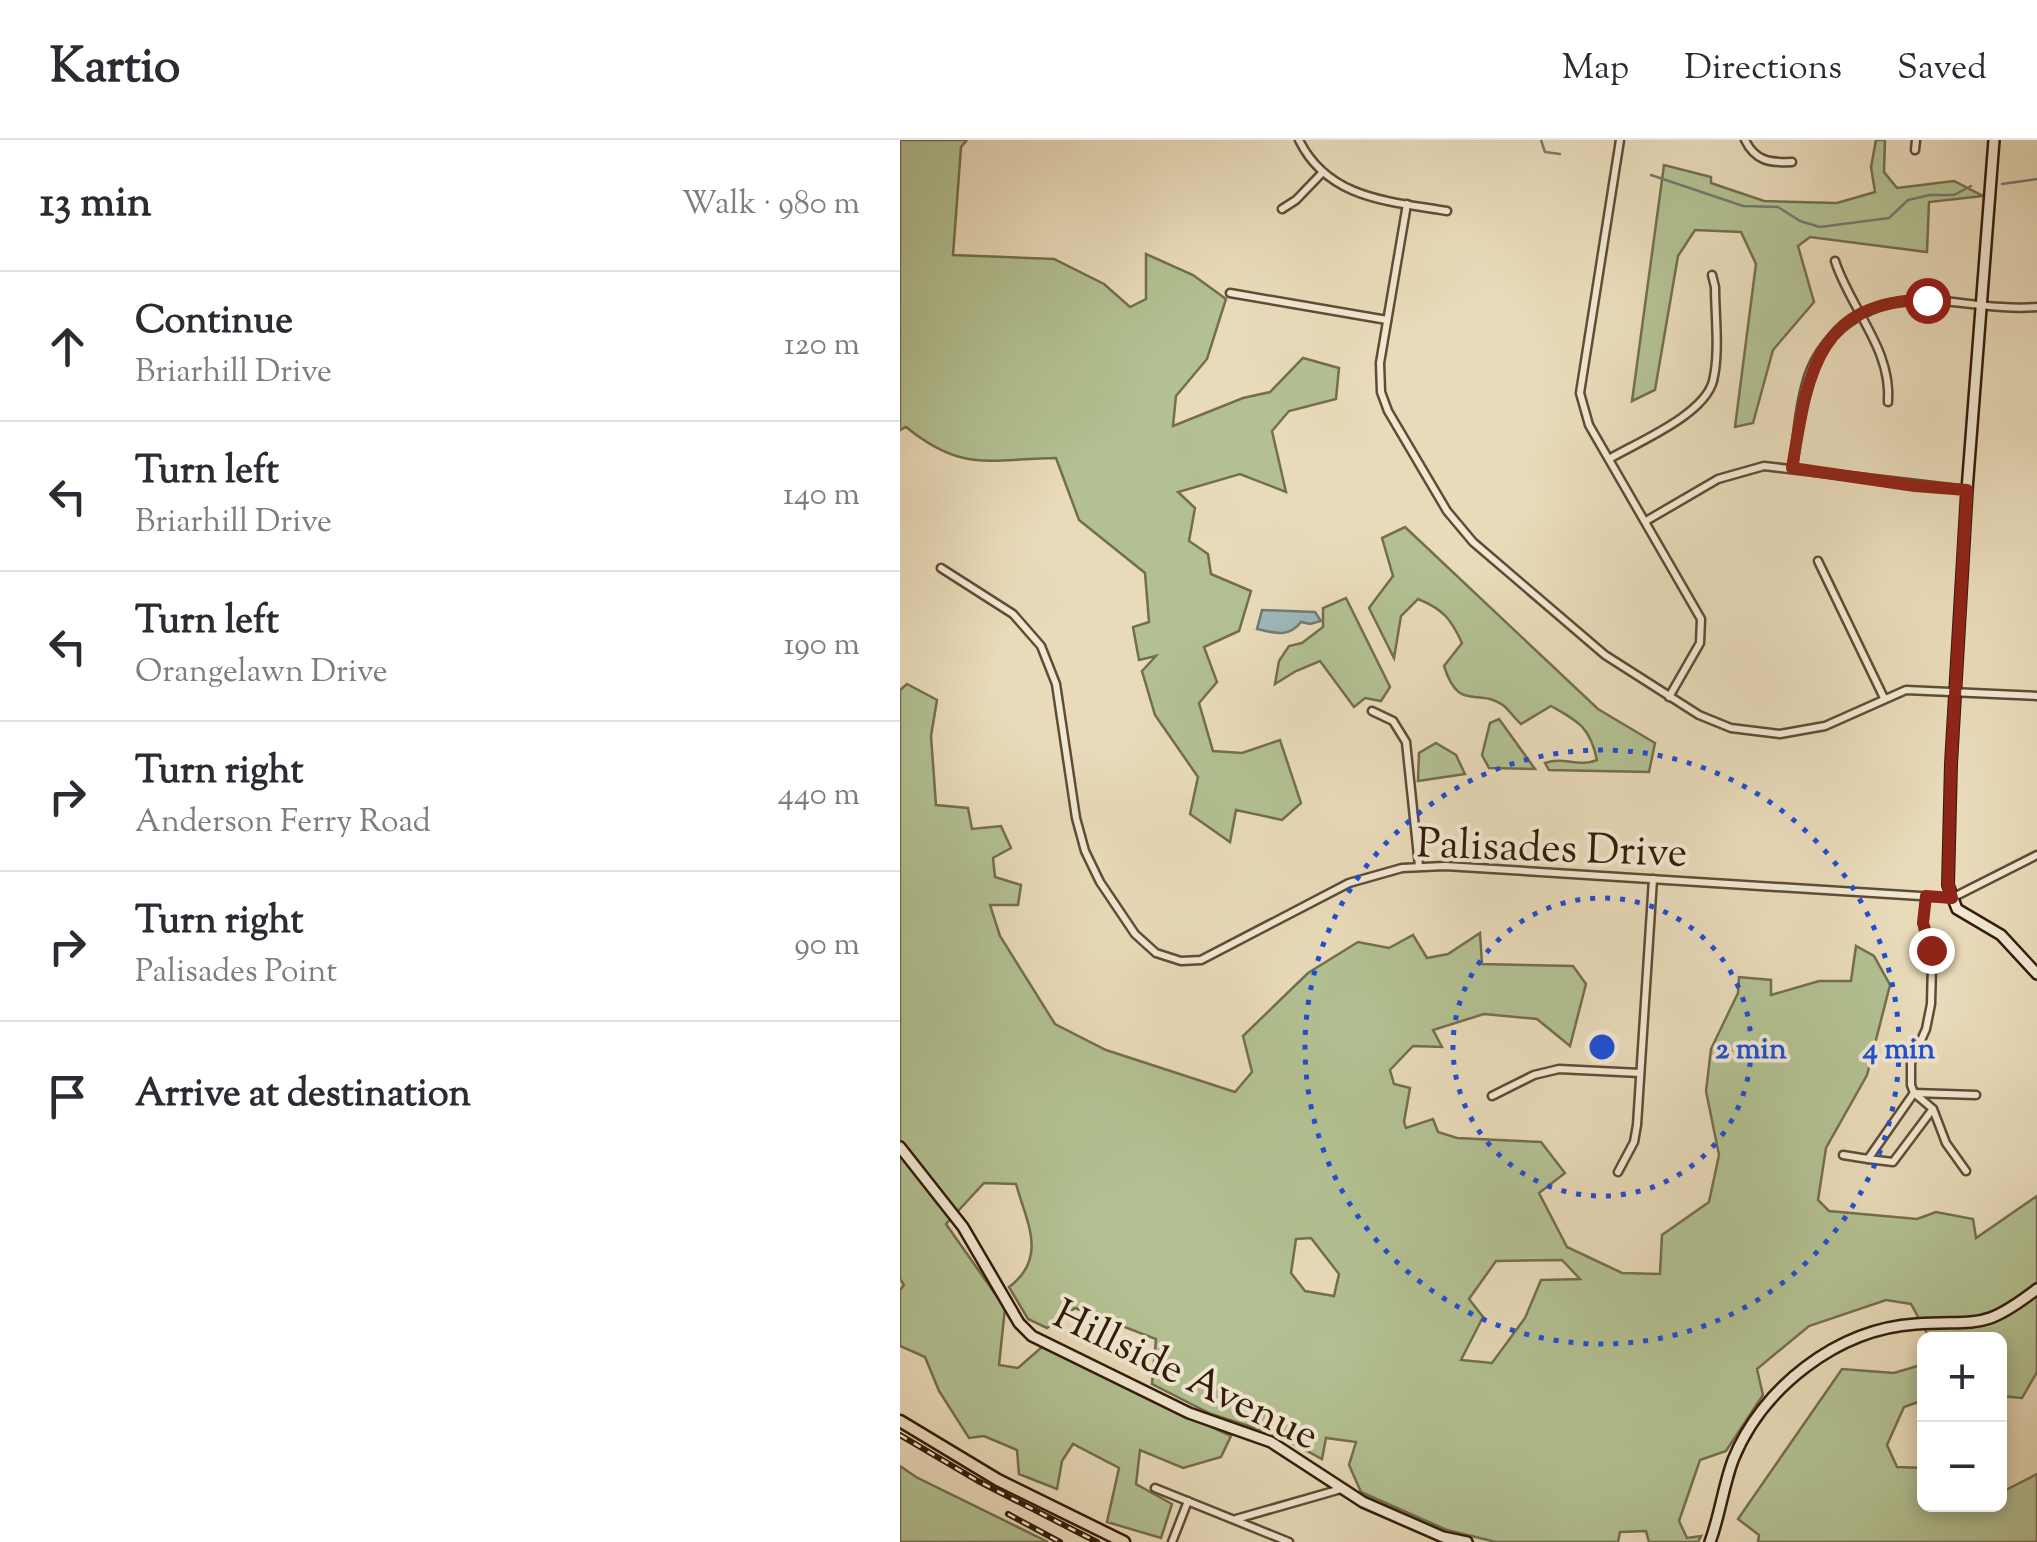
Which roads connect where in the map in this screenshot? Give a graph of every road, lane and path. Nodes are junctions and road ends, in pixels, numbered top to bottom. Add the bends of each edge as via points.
1 (1299, 140) edge
2 (1620, 140) edge
3 (1744, 140) edge
4 (1916, 140) edge
5 (1994, 140) edge
6 (1915, 150) dead end
7 (1792, 162) dead end
8 (1322, 173) junction
9 (1408, 204) junction
10 (1282, 209) dead end
11 (1447, 211) dead end
12 (1835, 261) dead end
13 (1712, 275) dead end
14 (1230, 293) dead end
15 (1981, 304) junction
16 (2037, 307) edge
17 (1860, 315) junction
18 (1387, 320) junction
19 (1888, 402) dead end
20 (1609, 459) junction
21 (1792, 468) junction
22 (1967, 490) junction
23 (1646, 521) junction
24 (1818, 560) dead end
25 (941, 568) dead end
26 (1956, 693) junction
27 (2037, 696) edge
28 (1669, 697) junction
29 (1884, 698) junction
30 (1372, 711) dead end
31 (2037, 855) edge
32 (1419, 866) junction
33 (1653, 879) junction
34 (1926, 896) junction
35 (1952, 898) junction
36 (2037, 974) edge
37 (1640, 1072) junction
38 (1914, 1093) junction
39 (1492, 1096) dead end
40 (1976, 1096) dead end
41 (1933, 1108) junction
42 (900, 1147) edge
43 (1843, 1155) dead end
44 (1868, 1159) junction
45 (1966, 1171) dead end
46 (1618, 1172) dead end
47 (2037, 1289) edge
48 (900, 1420) edge
49 (1156, 1488) dead end
50 (1340, 1489) junction
51 (1188, 1501) junction
52 (1236, 1519) junction
53 (1711, 1541) edge
54 (1124, 1542) edge
55 (1172, 1542) edge
56 (1289, 1542) edge
57 (1466, 1542) edge

1 - 8 street
2 - 20 street via 1580,381 1585,415
3 - 7 street via 1759,158
4 - 6 street
5 - 15 street
8 - 9 street via 1355,193
8 - 10 street
9 - 11 street
9 - 18 street
12 - 17 street
13 - 20 street via 1709,391 1692,410
14 - 18 street
15 - 16 street
15 - 17 street via 1913,300
15 - 22 street
17 - 19 street via 1886,366
17 - 21 street via 1827,343 1812,368
18 - 28 street via 1380,369 1384,404 1460,527 1605,655
20 - 23 street
21 - 22 street
21 - 23 street via 1752,467 1724,476
22 - 26 street
23 - 28 street via 1702,626 1696,652
24 - 29 street
25 - 32 street, Palisades Drive via 1013,614 1042,646 1056,684 1085,851 1135,934 1156,954 1201,960 1349,883
26 - 27 street
26 - 29 street via 1906,690
26 - 35 street
28 - 29 street via 1715,723 1780,734 1825,726
30 - 32 street via 1392,721 1406,742
31 - 35 street
32 - 33 street, Palisades Drive
33 - 34 street, Palisades Drive
33 - 37 street
34 - 35 street, Palisades Drive
34 - 38 street via 1932,991 1911,1063
35 - 36 street via 1962,913 2009,942
37 - 39 street via 1559,1069
37 - 46 street via 1636,1133
38 - 40 street
38 - 41 street
38 - 44 street
41 - 44 street via 1893,1162
41 - 45 street
42 - 50 street, Hillside Avenue via 943,1199 1032,1336 1189,1412 1270,1442
43 - 44 street
47 - 53 street via 1992,1320 1872,1333 1797,1374 1742,1441
48 - 54 main road via 998,1480
49 - 51 street
50 - 52 street
50 - 57 street, Hillside Avenue
51 - 52 street
51 - 55 street
52 - 56 street

